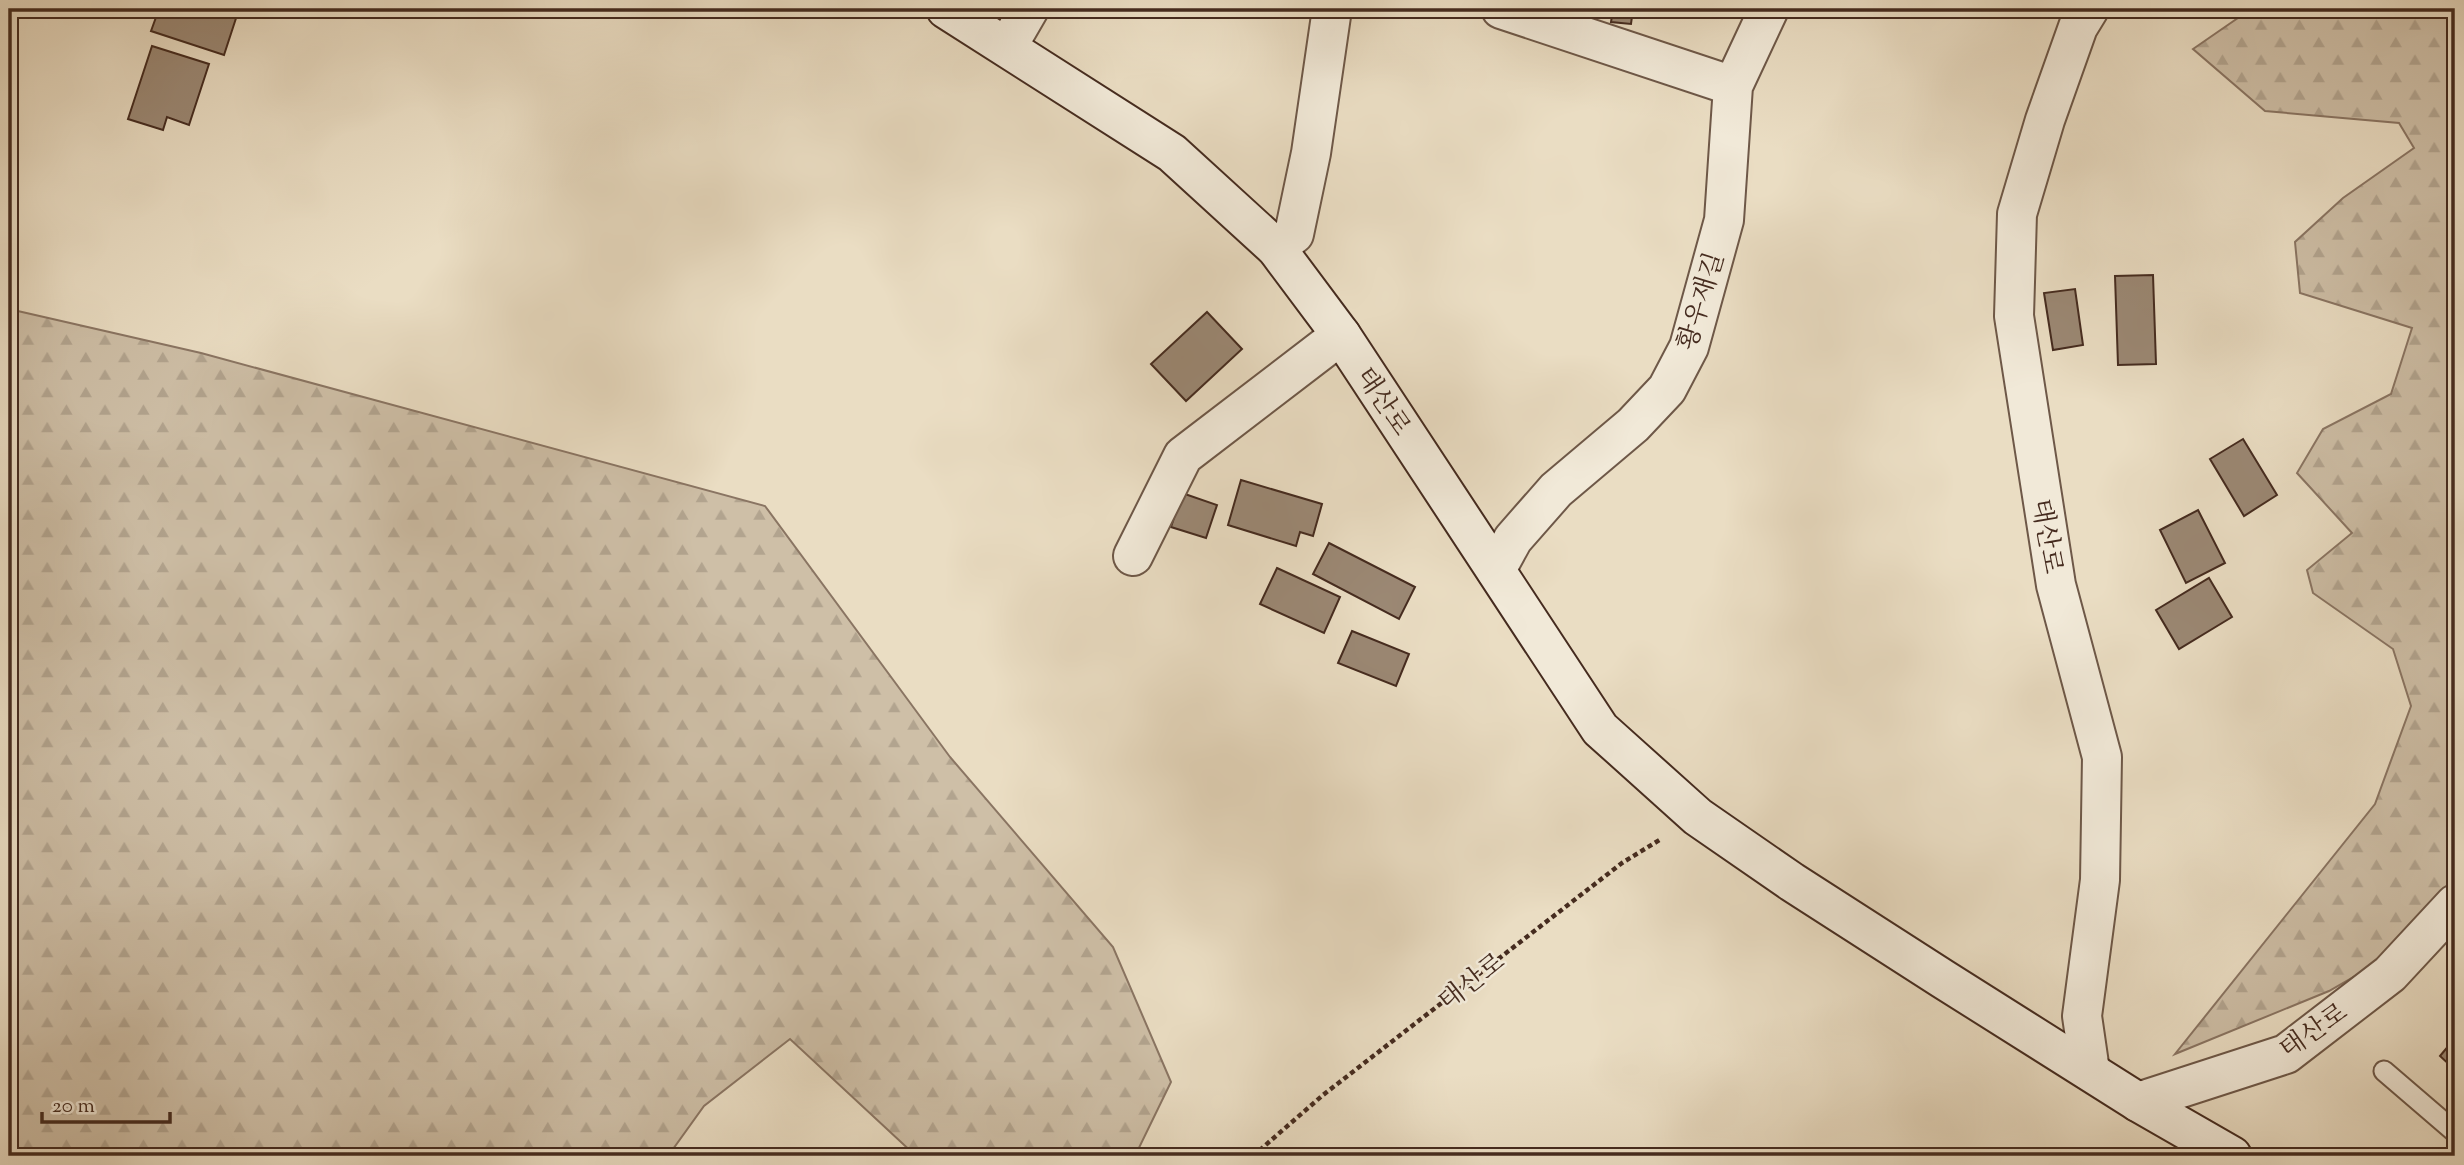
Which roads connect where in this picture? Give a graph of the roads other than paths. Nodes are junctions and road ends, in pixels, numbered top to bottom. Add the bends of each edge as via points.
1 (946, 9) edge
2 (1029, 9) edge
3 (1332, 9) edge
4 (1501, 9) edge
5 (1769, 9) edge
6 (2089, 9) edge
7 (1007, 47) junction
8 (1733, 86) junction
9 (1276, 248) junction
10 (1341, 335) junction
11 (1133, 556) dead end
12 (1496, 570) junction
13 (2455, 904) edge
14 (2090, 1071) junction
15 (2384, 1071) dead end
16 (2138, 1102) junction
17 (2455, 1132) edge
18 (2232, 1156) edge

1 - 7 street, 태산로
2 - 7 street
3 - 9 street via 1294,234
4 - 8 street
5 - 8 street, 황우재길
6 - 14 street, 태산로 via 2078,27 2045,120 2017,214 2014,316 2056,585 2102,758 2100,880 2082,1016
7 - 9 street, 태산로 via 1172,153
8 - 12 street, 황우재길 via 1724,220 1689,347 1667,389 1633,425 1556,490 1513,539
9 - 10 street, 태산로
10 - 11 street via 1183,456
10 - 12 street, 태산로
12 - 14 street, 태산로 via 1600,729 1698,817 1792,883
13 - 16 street, 태산로 via 2390,974 2286,1054
14 - 16 street, 태산로
15 - 17 lane
16 - 18 street, 태산로

